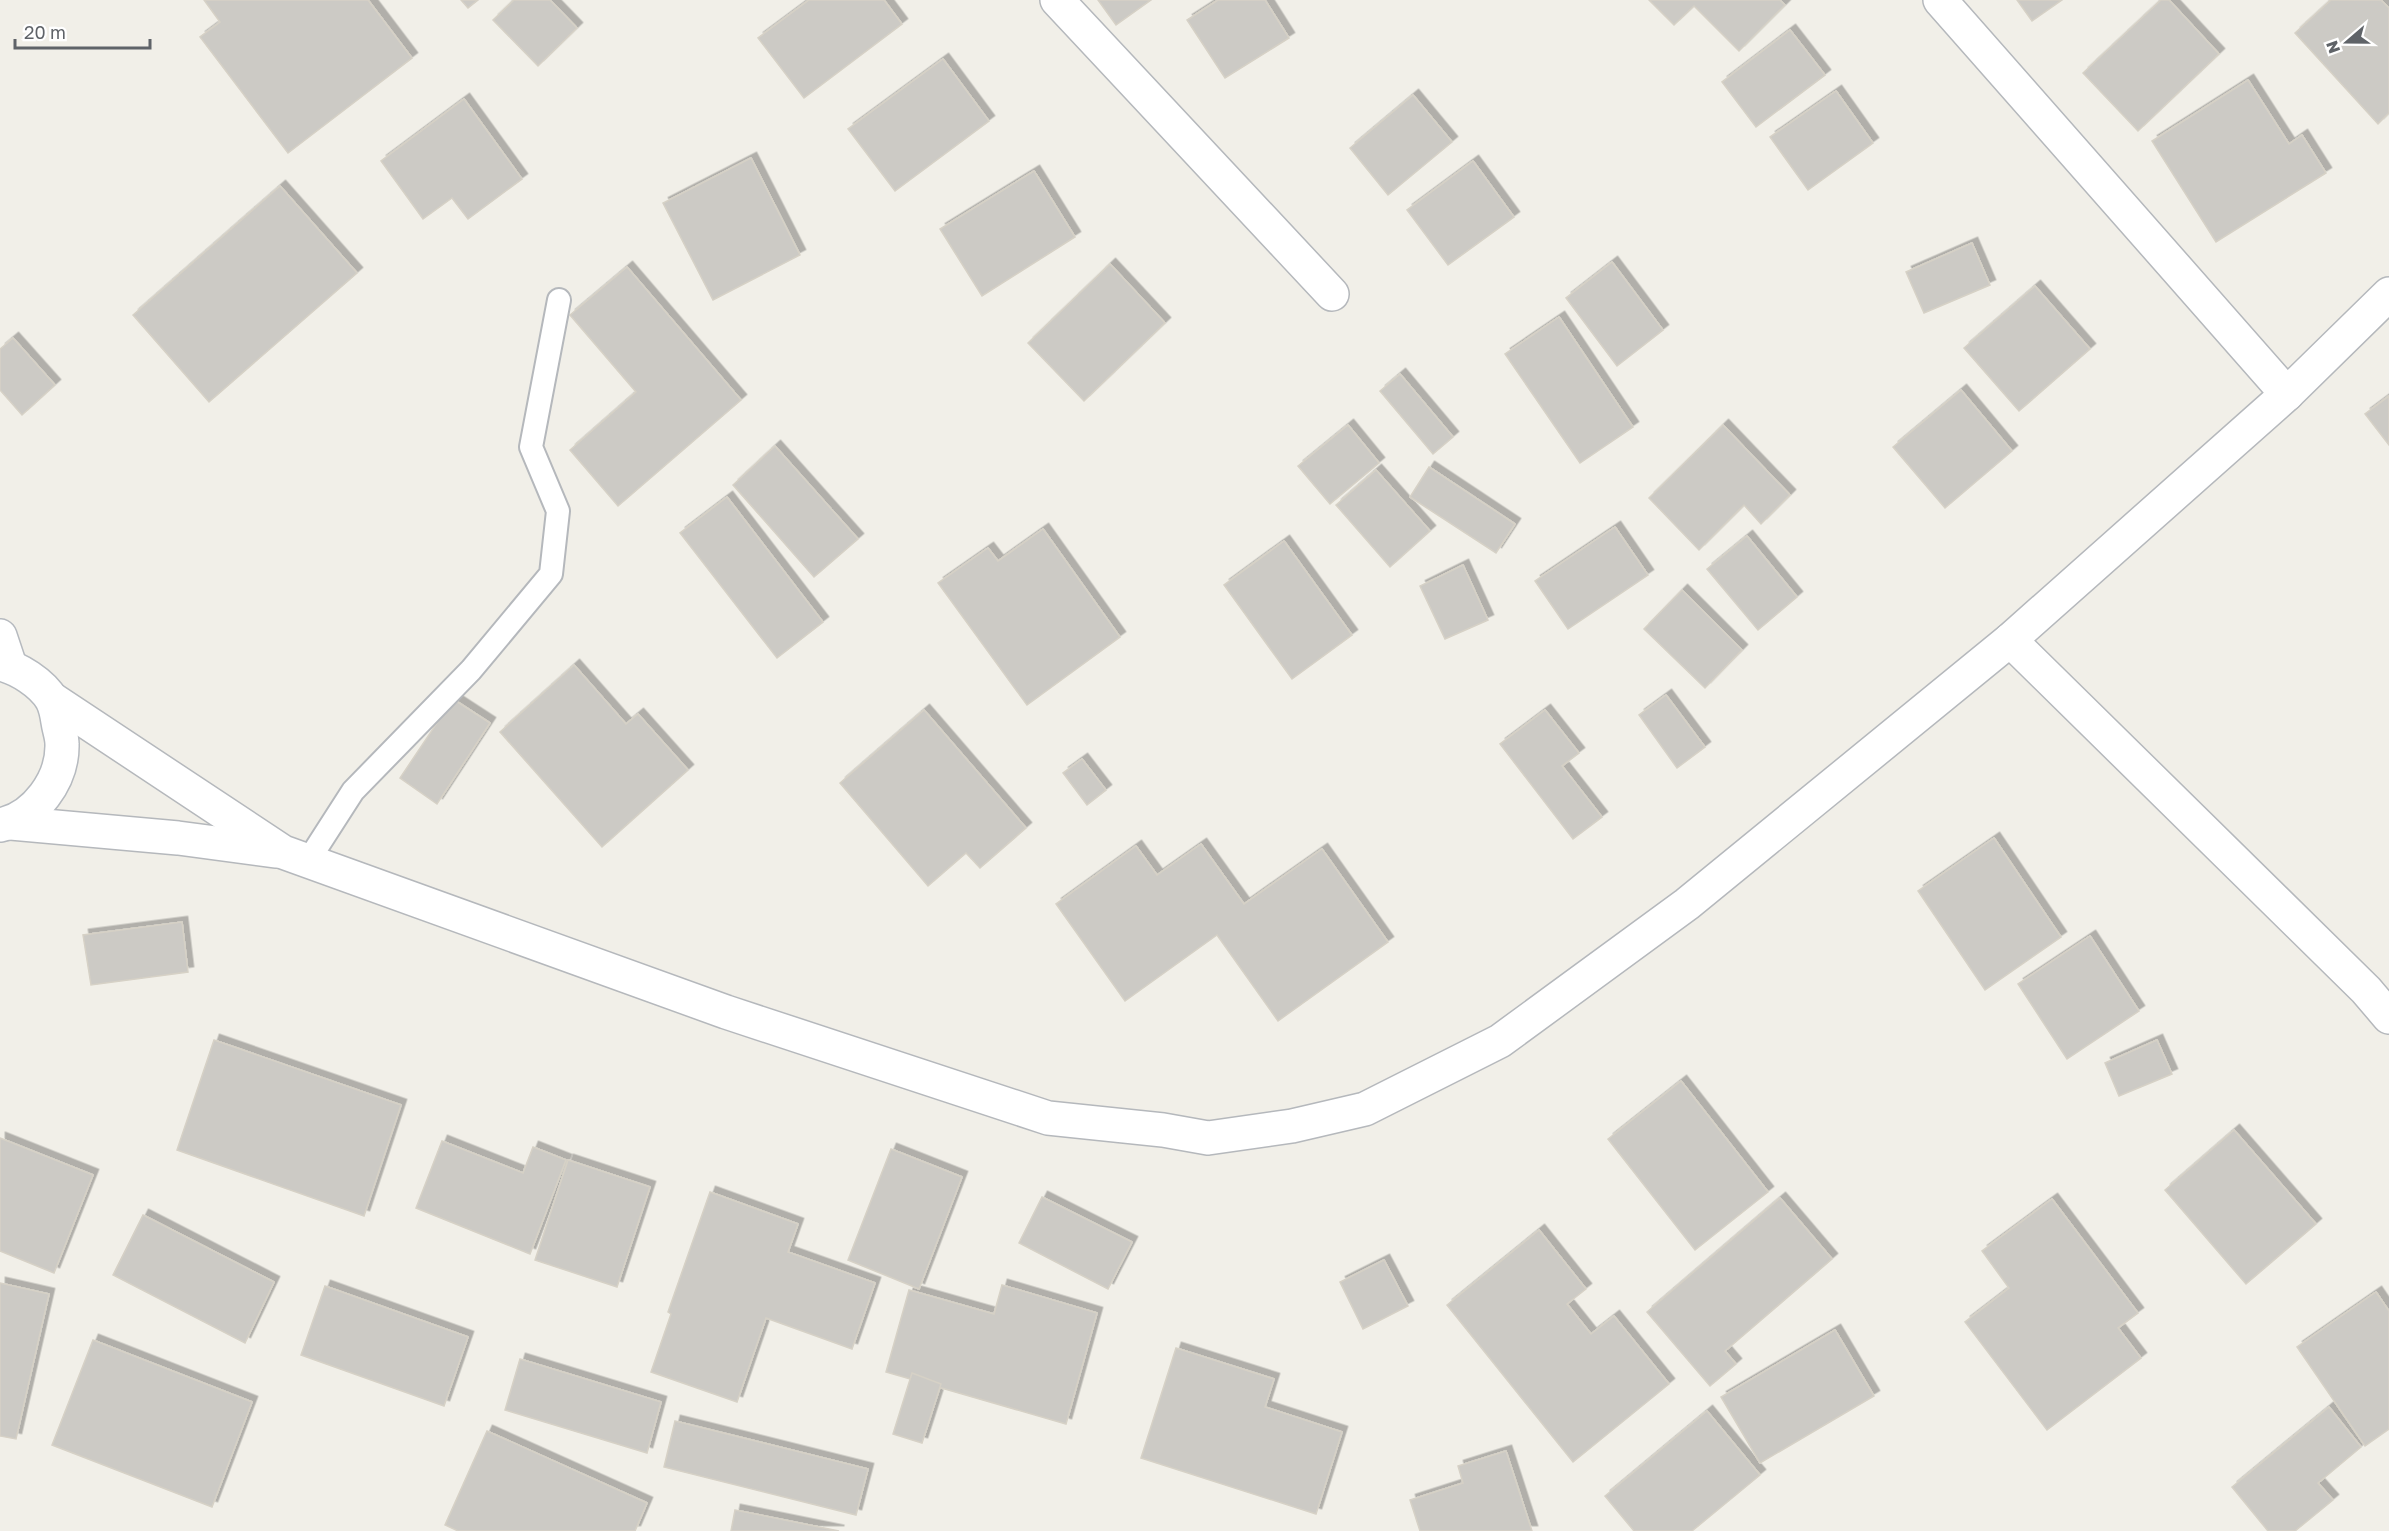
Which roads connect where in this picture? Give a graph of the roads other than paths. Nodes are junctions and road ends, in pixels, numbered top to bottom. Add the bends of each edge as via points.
1 (1057, 0) edge
2 (1940, 0) edge
3 (1332, 294) dead end
4 (2389, 294) edge
5 (559, 300) dead end
6 (2287, 393) junction
7 (2010, 640) junction
8 (3, 655) edge
9 (52, 699) junction
10 (6, 824) edge
11 (295, 856) junction
12 (2389, 1017) edge

1 - 3 street
2 - 6 street
4 - 6 street
5 - 11 lane via 531,447 558,511 551,574 471,670
6 - 7 street
7 - 11 street via 1687,904 1500,1041 1365,1109 1292,1126 1218,1137 1048,1118 726,1012
7 - 12 street via 2276,900
8 - 9 street
9 - 10 street via 63,745 56,777 38,804
9 - 11 street
10 - 11 street via 178,838

